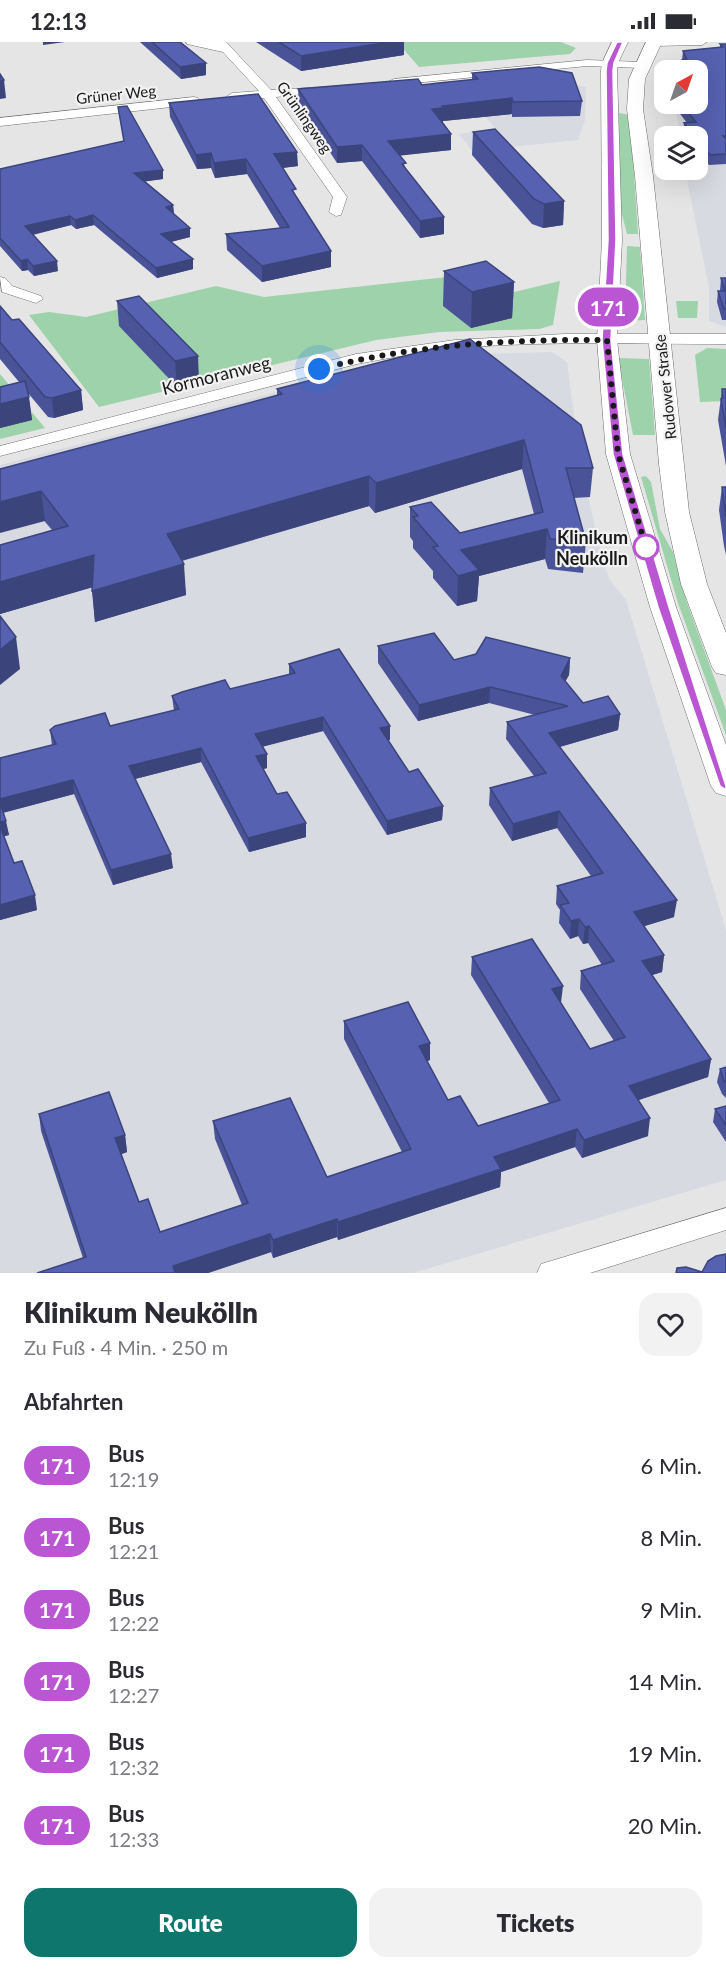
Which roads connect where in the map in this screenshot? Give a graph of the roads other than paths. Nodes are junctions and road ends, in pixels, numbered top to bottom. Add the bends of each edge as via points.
1 (191, 42) edge
2 (620, 42) edge
3 (702, 42) edge
4 (653, 43) edge
5 (224, 45) edge
6 (610, 67) junction
7 (640, 68) junction
8 (384, 83) edge
9 (340, 87) edge
10 (268, 93) junction
11 (0, 122) edge
12 (336, 212) dead end
13 (0, 281) edge
14 (36, 299) dead end
15 (726, 339) edge
16 (607, 340) junction
17 (660, 340) junction
18 (0, 451) edge
19 (726, 667) edge
20 (726, 786) edge
21 (726, 1219) edge
22 (551, 1273) edge

1 - 5 street, Grünlingweg
2 - 6 main road
3 - 4 street
4 - 7 main road
5 - 10 street, Grünlingweg
6 - 7 street
6 - 8 street via 523,70
6 - 16 main road via 612,240
7 - 17 main road, Rudower Straße via 635,109
9 - 10 street, Grüner Weg
10 - 11 street, Grüner Weg
10 - 12 street, Grünlingweg via 340,197
13 - 14 street via 8,289
15 - 17 street, Kormoranweg
16 - 17 street, Kormoranweg
16 - 18 street, Kormoranweg via 468,343 356,359
16 - 20 main road via 618,454 663,607
17 - 19 main road, Rudower Straße via 677,512 694,584
21 - 22 street

